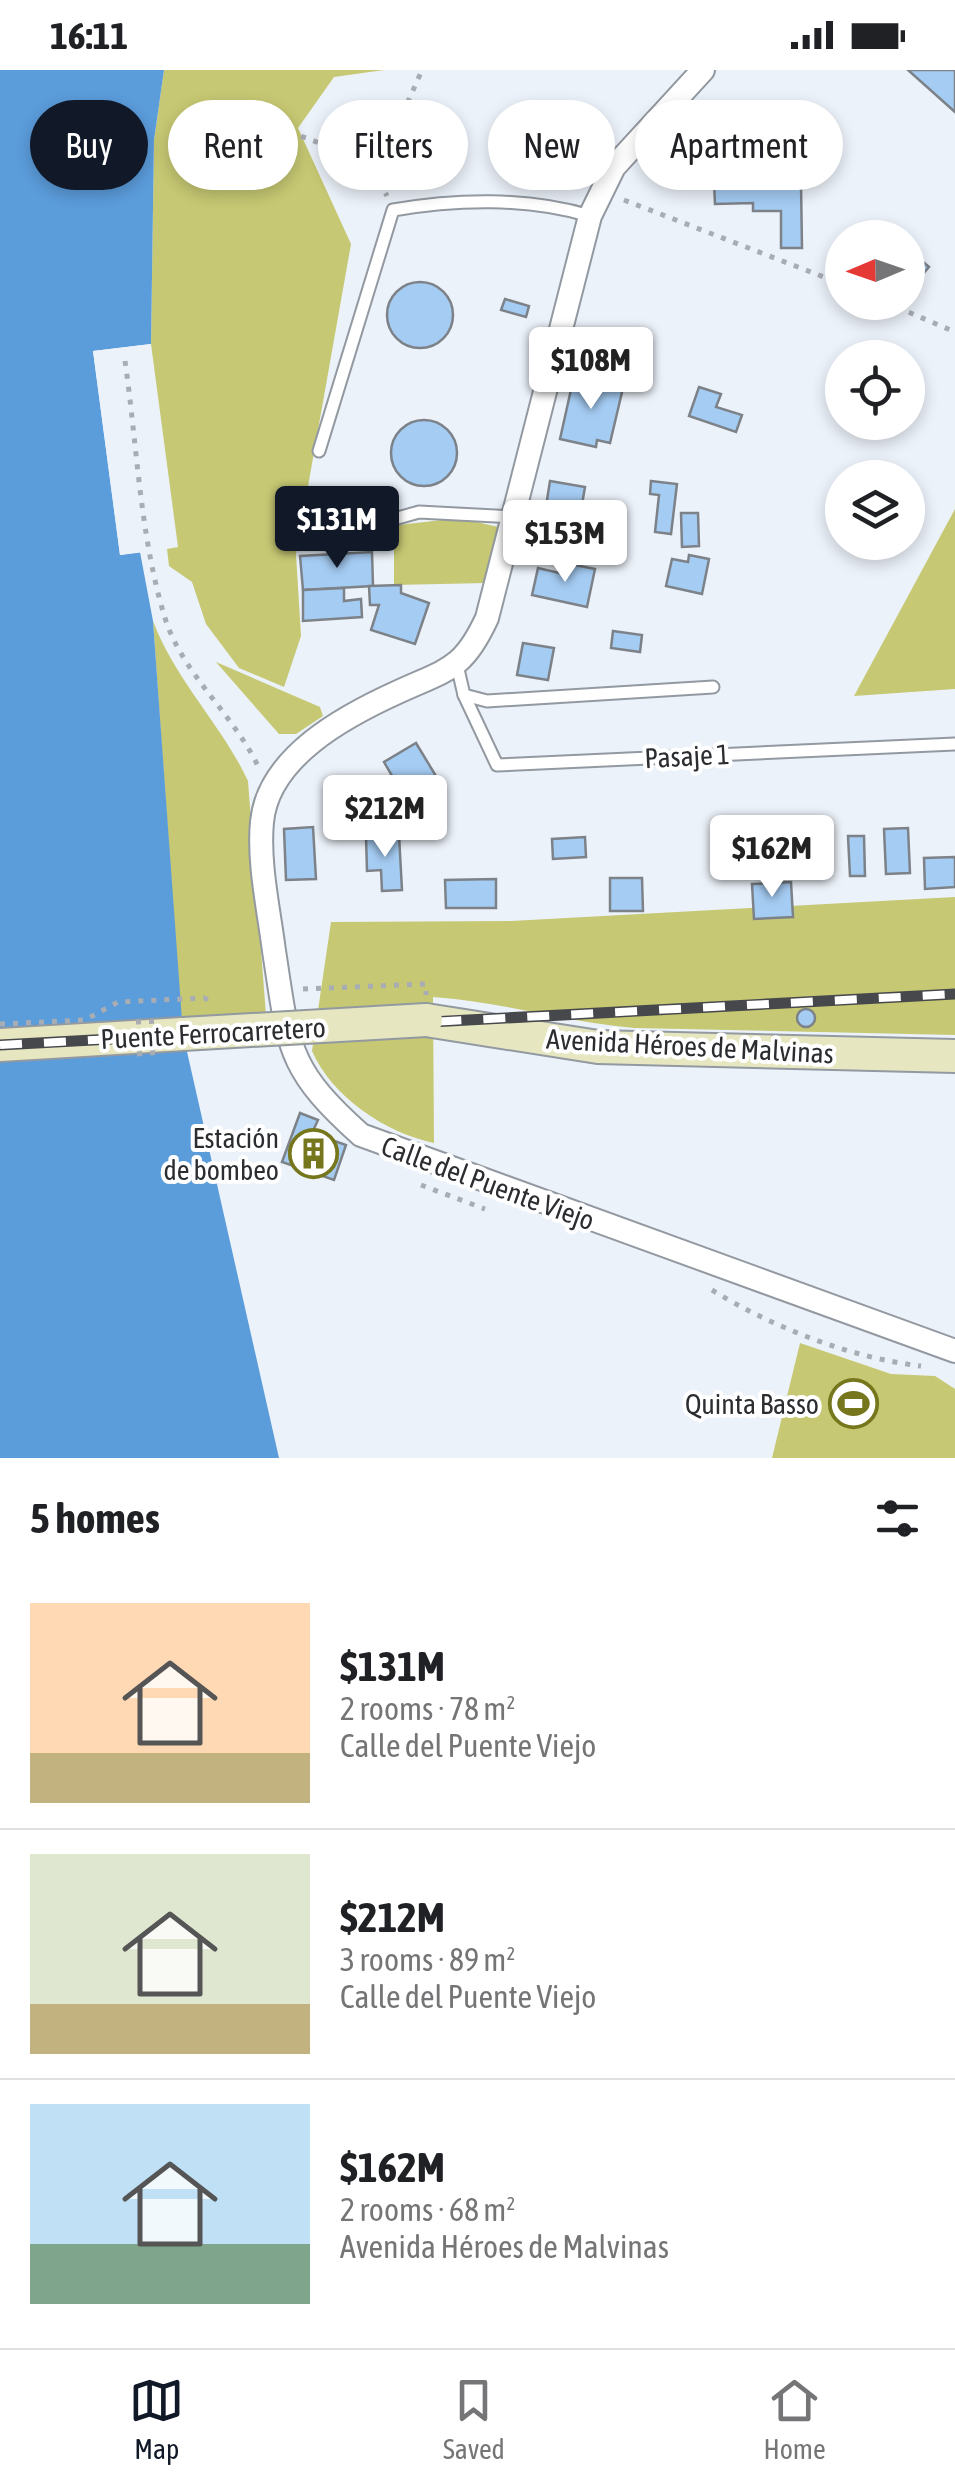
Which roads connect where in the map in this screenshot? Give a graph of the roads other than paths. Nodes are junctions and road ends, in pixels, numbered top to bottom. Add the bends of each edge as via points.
1 (703, 70) edge
2 (590, 216) junction
3 (319, 450) dead end
4 (514, 518) junction
5 (348, 532) dead end
6 (457, 665) junction
7 (714, 687) dead end
8 (464, 695) junction
9 (955, 744) edge
10 (426, 1010) joint
11 (0, 1045) edge
12 (955, 1056) edge
13 (955, 1351) edge

1 - 2 street via 614,168
2 - 3 lane via 551,204 431,203 393,210
2 - 4 street
4 - 5 lane via 419,512
4 - 6 street via 487,618 471,653
6 - 8 lane
6 - 13 street, Calle del Puente Viejo via 316,736 270,791 262,822 280,990 298,1068 360,1136
7 - 8 lane via 487,701
8 - 9 lane, Pasaje 1 via 497,764
10 - 11 main road, Puente Ferrocarretero, bridge
10 - 12 main road, Avenida Héroes de Malvinas via 598,1047

